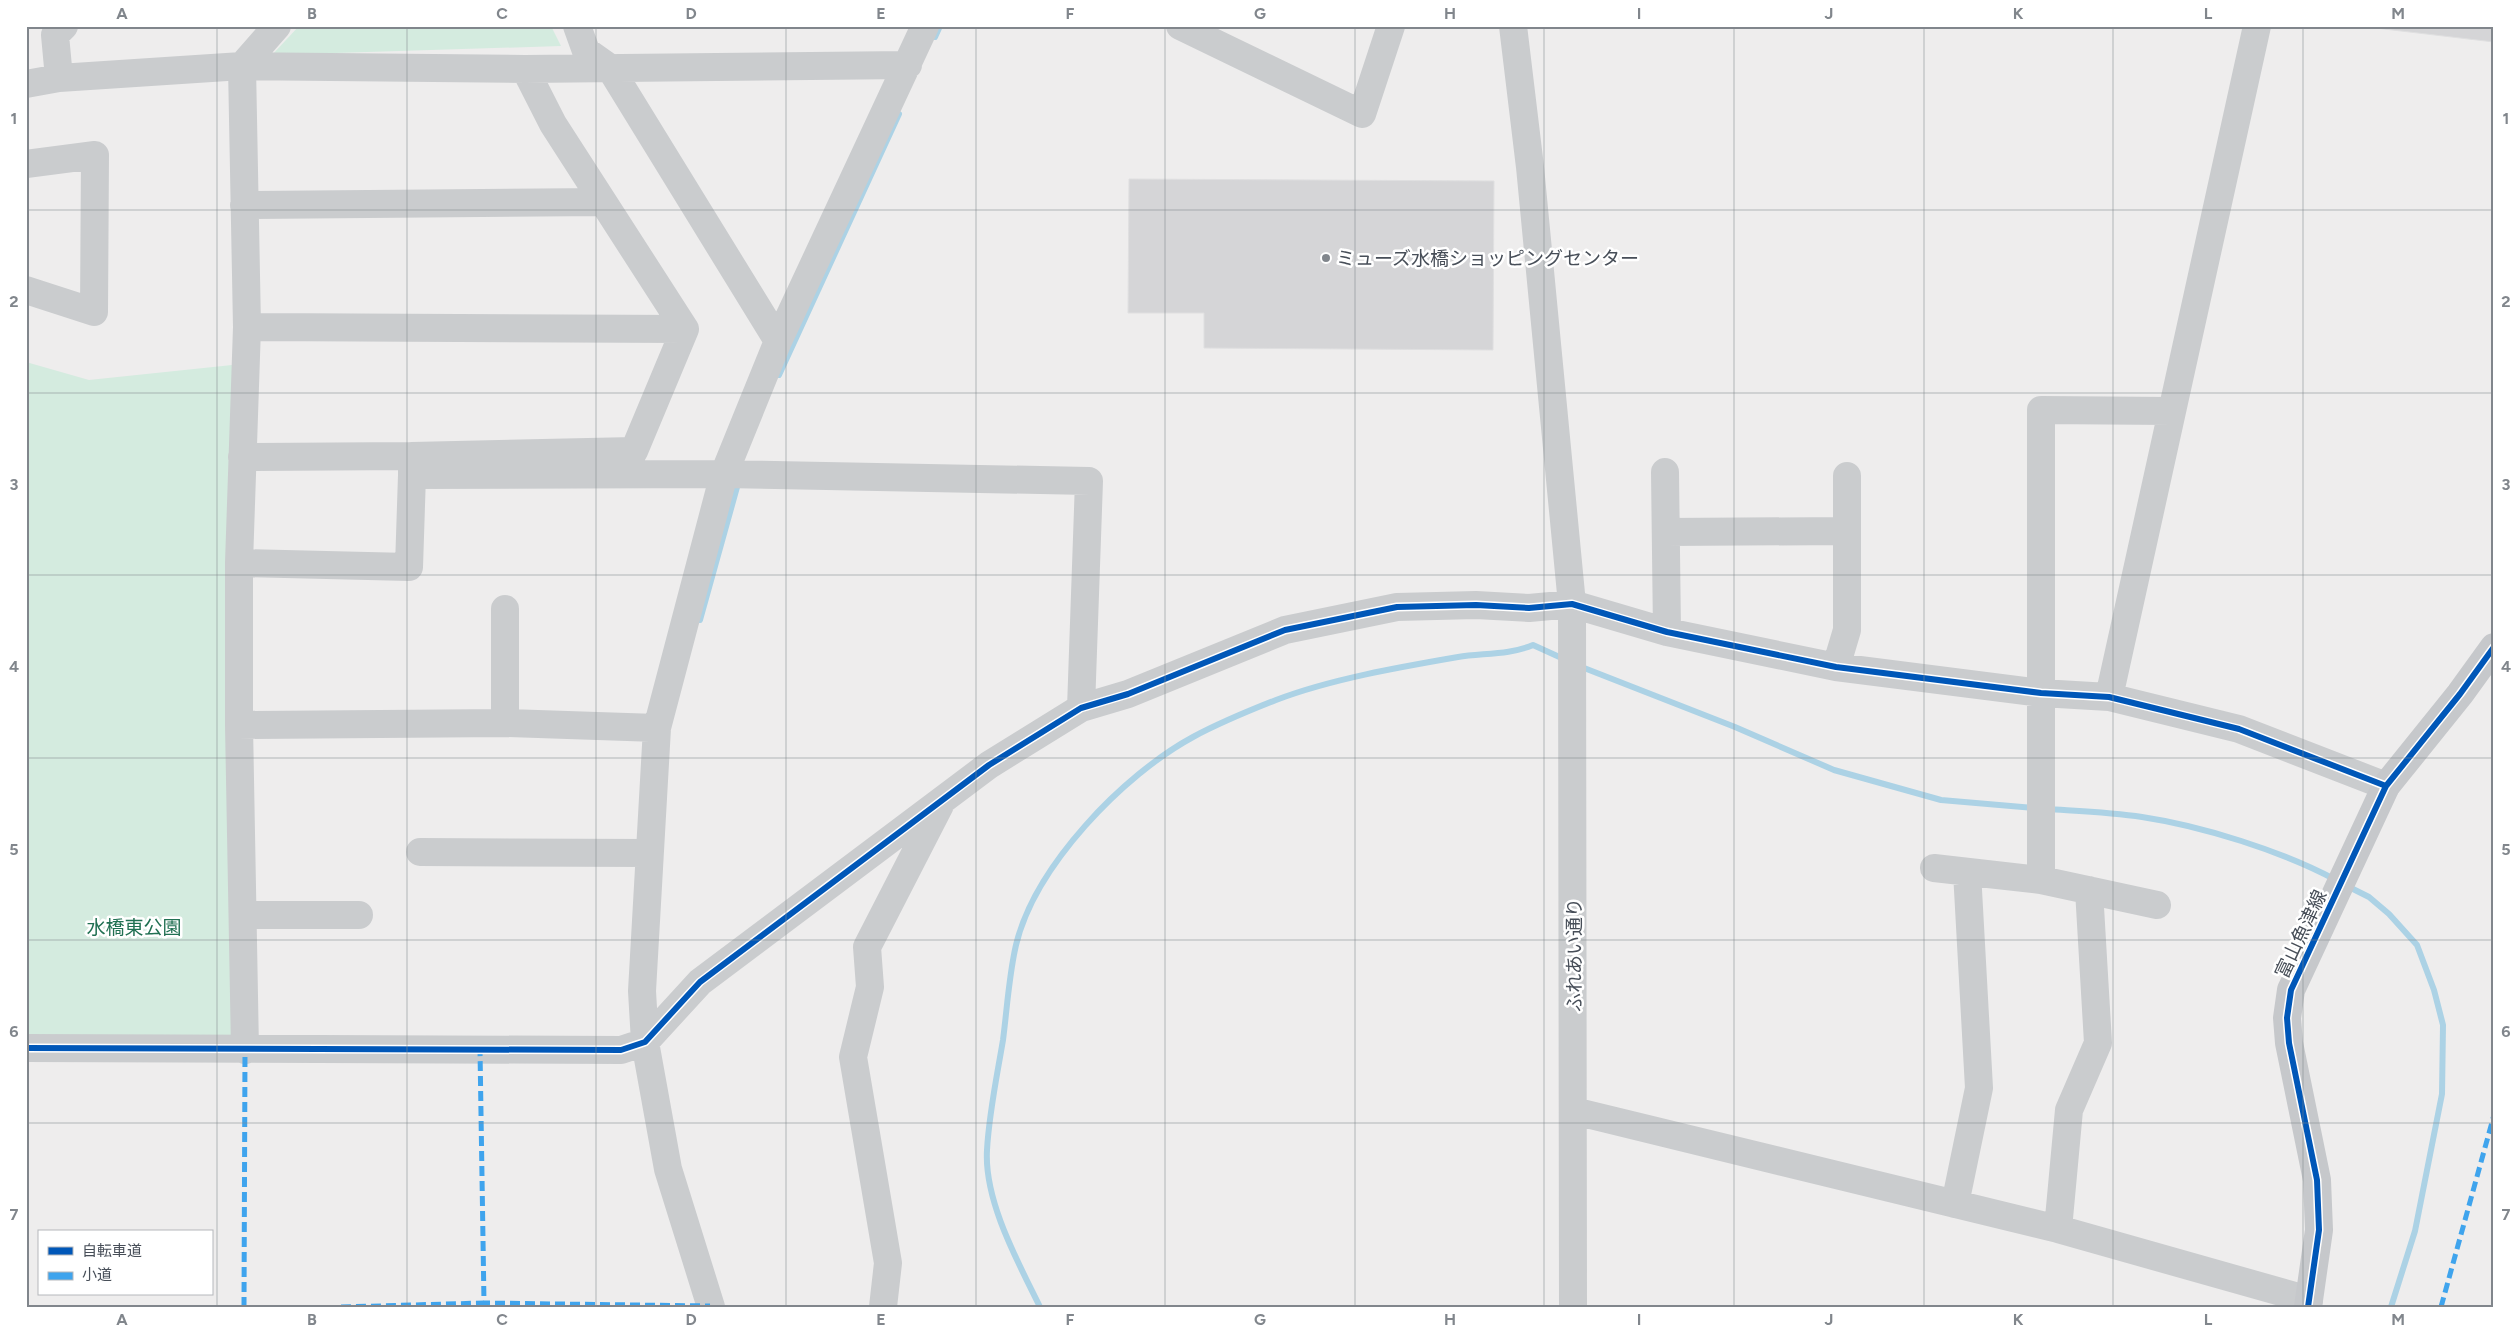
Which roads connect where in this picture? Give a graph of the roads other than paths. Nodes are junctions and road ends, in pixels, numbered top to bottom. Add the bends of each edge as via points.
1 (64, 26) edge
2 (277, 26) edge
3 (577, 26) edge
4 (924, 26) edge
5 (1180, 26) edge
6 (1391, 26) edge
7 (1513, 26) edge
8 (2257, 26) edge
9 (908, 65) junction
10 (242, 66) junction
11 (610, 68) junction
12 (525, 69) junction
13 (59, 78) junction
14 (26, 84) edge
15 (26, 164) edge
16 (603, 202) junction
17 (244, 205) junction
18 (26, 290) edge
19 (247, 327) junction
20 (685, 329) junction
21 (778, 341) junction
22 (2172, 411) junction
23 (242, 457) junction
24 (412, 465) junction
25 (1665, 472) dead end
26 (724, 474) junction
27 (1847, 476) dead end
28 (1847, 531) junction
29 (1666, 532) junction
30 (239, 562) junction
31 (1572, 604) junction
32 (506, 608) dead end
33 (1667, 632) junction
34 (2494, 647) edge
35 (1836, 667) junction
36 (2041, 693) junction
37 (2109, 697) junction
38 (1081, 708) junction
39 (505, 723) junction
40 (239, 725) junction
41 (656, 728) junction
42 (2386, 786) junction
43 (943, 799) junction
44 (420, 852) dead end
45 (649, 853) junction
46 (1934, 868) dead end
47 (1967, 872) junction
48 (2041, 880) junction
49 (2090, 890) junction
50 (2157, 904) dead end
51 (243, 915) junction
52 (359, 915) dead end
53 (645, 1042) junction
54 (26, 1048) edge
55 (245, 1050) junction
56 (1574, 1112) junction
57 (1955, 1204) junction
58 (2058, 1229) junction
59 (2309, 1304) edge
60 (711, 1307) edge
61 (883, 1307) edge
62 (1574, 1307) edge

1 - 13 street via 55,36
2 - 10 street
3 - 11 street via 586,52
4 - 9 street
5 - 6 street via 1362,114
7 - 31 street, ふれあい通り via 1530,167
8 - 22 street
9 - 11 street
9 - 21 street
10 - 12 street
10 - 13 street
10 - 17 street
11 - 12 street
11 - 21 street
12 - 16 street via 553,124
13 - 14 street
15 - 18 street via 95,155 94,312
16 - 17 street
16 - 20 street
17 - 19 street
19 - 20 street
19 - 23 street
20 - 24 street via 634,451
21 - 26 street
22 - 36 street via 2041,410
22 - 37 street
23 - 24 street
23 - 30 street
24 - 26 street
24 - 30 street via 409,567
25 - 29 street
26 - 38 street via 1090,480
26 - 41 street
27 - 28 street
28 - 29 street
28 - 35 street via 1847,630
29 - 33 street
30 - 40 street
31 - 33 street
31 - 38 street via 1529,608 1397,606 1294,628 1128,694
31 - 56 street, ふれあい通り
32 - 39 street
33 - 35 street
34 - 42 main road, 富山魚津線
35 - 36 street
36 - 37 street
36 - 48 street
37 - 42 street via 2239,729
38 - 43 street via 989,765
39 - 40 street
39 - 41 street
40 - 51 street
41 - 45 street
42 - 59 main road, 富山魚津線 via 2291,990 2287,1018 2289,1043 2317,1180 2319,1230
43 - 53 street via 700,982
43 - 61 street via 867,947 870,987 853,1057 888,1263
44 - 45 street
45 - 53 street via 642,991
46 - 47 street
47 - 48 street
47 - 57 street via 1979,1088
48 - 49 street
49 - 50 street
49 - 58 street via 2098,1043 2069,1110
51 - 52 street
51 - 55 street
53 - 55 street via 621,1050
53 - 60 street via 668,1169
54 - 55 street
56 - 57 street
56 - 62 street, ふれあい通り
57 - 58 street
58 - 59 street

